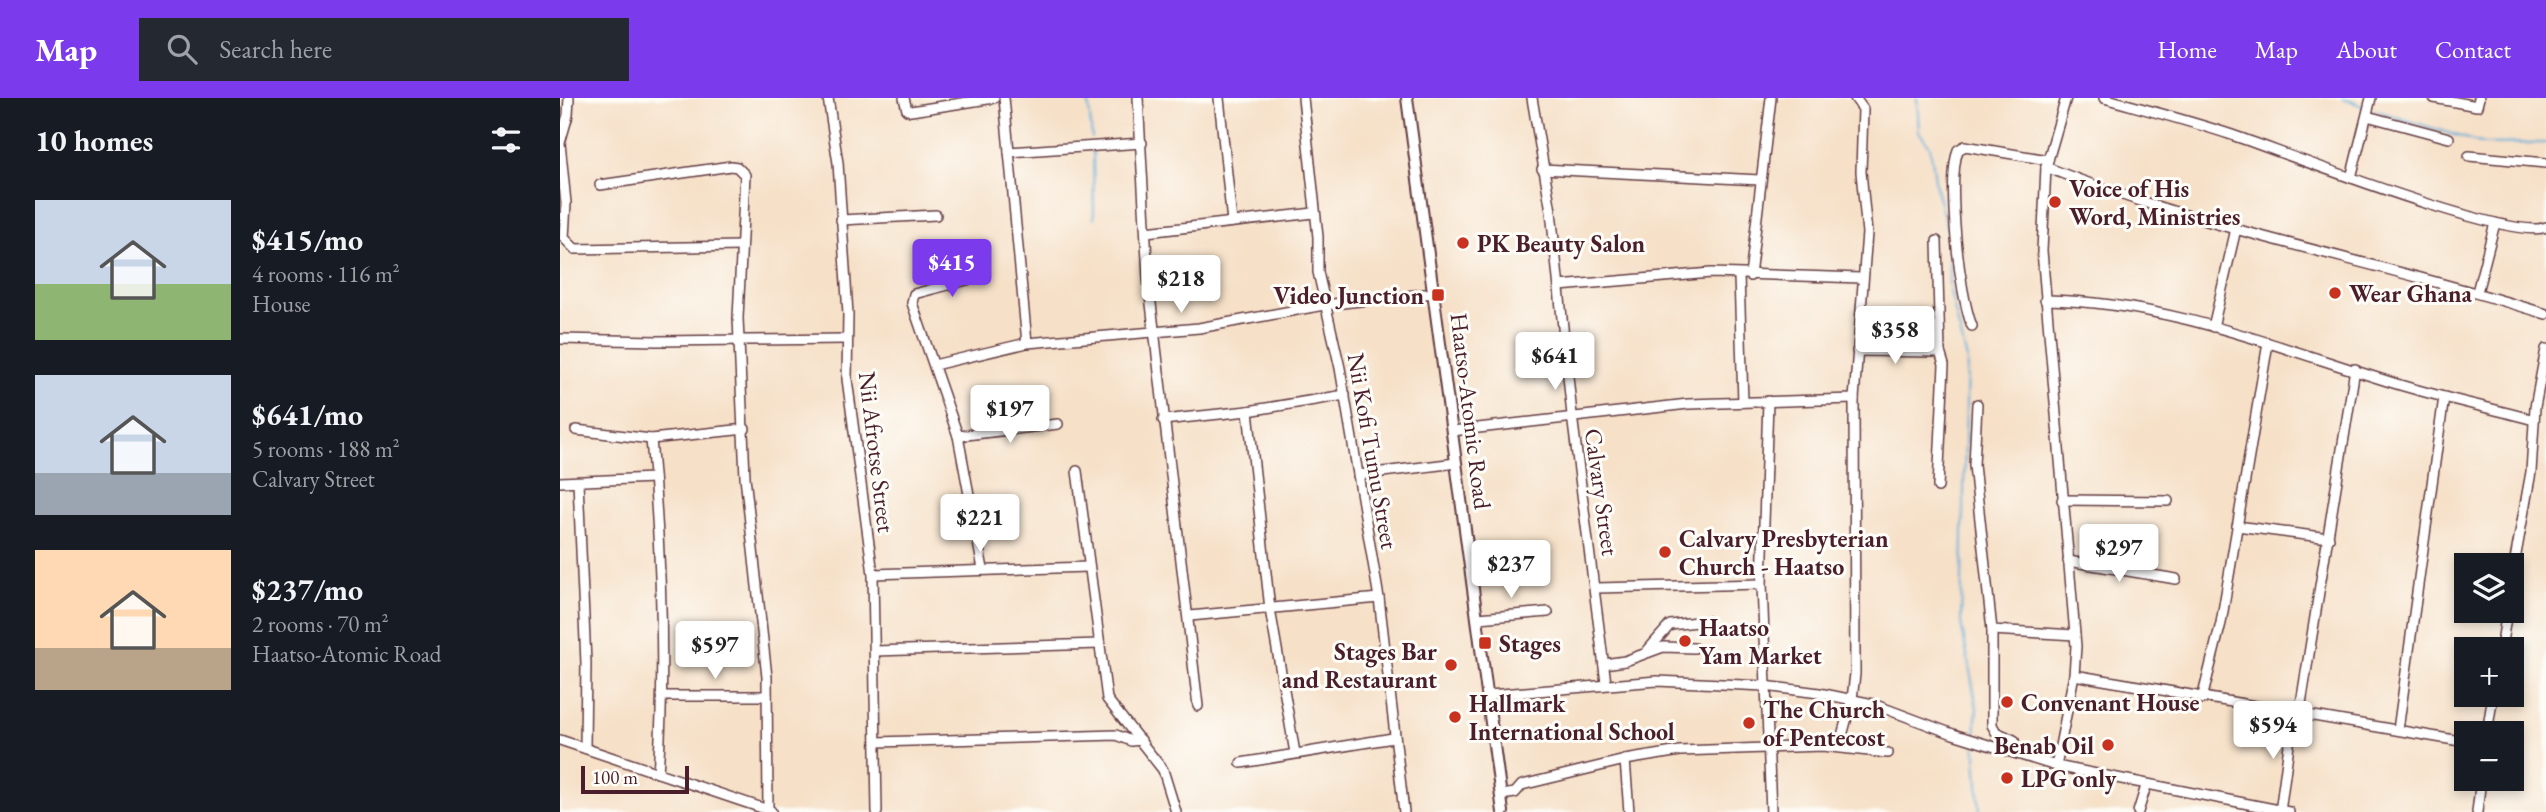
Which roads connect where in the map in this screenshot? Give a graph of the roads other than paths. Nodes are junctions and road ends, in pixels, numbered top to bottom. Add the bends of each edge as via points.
1 (569, 98) edge
2 (828, 98) edge
3 (904, 98) edge
4 (994, 98) edge
5 (1004, 98) edge
6 (1138, 98) edge
7 (1219, 98) edge
8 (1303, 98) edge
9 (1407, 98) edge
10 (1532, 98) edge
11 (1771, 98) edge
12 (1855, 98) edge
13 (2066, 98) edge
14 (2105, 98) edge
15 (2371, 98) edge
16 (2434, 98) edge
17 (2479, 98) edge
18 (2367, 114) junction
19 (2449, 138) dead end
20 (1142, 143) junction
21 (1009, 152) junction
22 (2469, 156) dead end
23 (2047, 163) junction
24 (2546, 163) edge
25 (1542, 169) junction
26 (2351, 178) junction
27 (1760, 180) junction
28 (600, 185) dead end
29 (1314, 213) junction
30 (936, 215) dead end
31 (841, 220) junction
32 (1232, 222) junction
33 (2495, 223) junction
34 (2546, 227) edge
35 (2236, 229) junction
36 (1146, 232) junction
37 (1937, 241) dead end
38 (741, 246) junction
39 (1739, 276) junction
40 (1750, 276) junction
41 (978, 277) dead end
42 (1861, 278) junction
43 (1559, 286) junction
44 (2477, 292) junction
45 (1434, 293) junction
46 (2045, 300) junction
47 (1324, 305) junction
48 (2546, 314) edge
49 (1972, 326) dead end
50 (2213, 327) junction
51 (1154, 331) junction
52 (560, 338) edge
53 (846, 339) junction
54 (739, 341) junction
55 (2268, 343) junction
56 (1027, 344) junction
57 (2546, 349) edge
58 (1857, 351) junction
59 (1940, 352) junction
60 (934, 365) junction
61 (2355, 369) junction
62 (1345, 395) junction
63 (2444, 397) junction
64 (1854, 399) junction
65 (1768, 401) junction
66 (1744, 402) junction
67 (1976, 404) dead end
68 (1248, 411) junction
69 (1572, 415) junction
70 (1163, 420) junction
71 (2534, 420) junction
72 (1058, 424) dead end
73 (745, 429) junction
74 (576, 430) dead end
75 (1452, 431) junction
76 (958, 436) junction
77 (651, 439) junction
78 (1456, 463) junction
79 (1077, 471) dead end
80 (1358, 475) junction
81 (654, 478) junction
82 (560, 482) edge
83 (578, 482) junction
84 (1938, 487) dead end
85 (2062, 500) junction
86 (2168, 501) dead end
87 (2237, 526) junction
88 (2329, 538) junction
89 (2516, 553) edge
90 (2068, 561) junction
91 (1088, 567) junction
92 (983, 569) junction
93 (873, 573) junction
94 (2176, 579) dead end
95 (1762, 584) junction
96 (1596, 588) junction
97 (1379, 598) junction
98 (1270, 609) junction
99 (1548, 612) dead end
100 (1189, 616) junction
101 (1478, 618) junction
102 (1706, 621) dead end
103 (1992, 630) junction
104 (2075, 635) junction
105 (1100, 644) junction
106 (1694, 648) dead end
107 (1648, 650) junction
108 (876, 651) junction
109 (1604, 664) junction
110 (2074, 675) junction
111 (1606, 683) junction
112 (1765, 686) junction
113 (1489, 695) junction
114 (663, 696) junction
115 (767, 696) junction
116 (1852, 699) junction
117 (2202, 699) junction
118 (1198, 706) dead end
119 (2296, 715) junction
120 (1122, 719) junction
121 (2398, 730) junction
122 (1116, 735) junction
123 (1393, 738) junction
124 (560, 740) edge
125 (1141, 740) junction
126 (2454, 740) edge
127 (877, 742) junction
128 (1839, 747) junction
129 (585, 748) junction
130 (1768, 748) junction
131 (1295, 752) junction
132 (1888, 753) dead end
133 (2014, 753) junction
134 (1625, 760) junction
135 (1241, 763) dead end
136 (2056, 766) junction
137 (658, 773) junction
138 (2146, 786) junction
139 (2480, 791) edge
140 (1501, 795) junction
141 (771, 811) edge
142 (2283, 811) edge
143 (877, 812) edge
144 (1175, 812) edge
145 (1405, 812) edge
146 (1503, 812) edge
147 (1629, 812) edge
148 (1771, 812) edge
149 (2138, 812) edge
150 (2477, 812) edge

1 - 38 street via 560,143 564,239 575,249
2 - 31 street, Nii Afrotse Street
3 - 4 street via 906,110 911,111
5 - 21 street
6 - 20 street
7 - 32 street
8 - 29 street, Nii Kofi Tumu Street
9 - 45 main road, Haatso-Atomic Road
10 - 25 street, Calvary Street
11 - 27 street
12 - 42 street via 1864,116 1861,172 1867,233
13 - 23 street
14 - 26 street via 2232,135
15 - 18 street
16 - 17 street via 2477,106
18 - 19 street
18 - 26 street
20 - 21 street
20 - 36 street
21 - 56 street
22 - 24 street
23 - 35 street via 2171,212
23 - 46 street via 2042,251
23 - 49 street via 1965,146 1958,150 1954,172 1963,296
25 - 27 street
25 - 43 street, Calvary Street
26 - 33 street
27 - 40 street
28 - 38 street via 737,167 746,183
29 - 32 street
29 - 47 street, Nii Kofi Tumu Street
30 - 31 street
31 - 53 street, Nii Afrotse Street
32 - 36 street
33 - 34 street via 2534,232
33 - 44 street
35 - 44 street
35 - 50 street
36 - 51 street
37 - 59 street
38 - 54 street
39 - 40 street
39 - 43 street via 1664,275
39 - 66 street
40 - 42 street
41 - 60 street via 911,297
42 - 58 street
43 - 69 street, Calvary Street
44 - 48 street
45 - 47 street
45 - 75 main road, Haatso-Atomic Road
46 - 50 street via 2115,303
46 - 85 street
47 - 51 street via 1199,328
47 - 62 street, Nii Kofi Tumu Street
50 - 55 street
51 - 56 street
51 - 70 street
52 - 54 street
53 - 54 street
53 - 93 street, Nii Afrotse Street via 847,379
54 - 73 street
55 - 61 street
55 - 87 street
56 - 60 street
57 - 71 street
58 - 59 street
58 - 64 street
59 - 84 street via 1944,365
60 - 76 street
61 - 63 street
61 - 88 street
62 - 68 street
62 - 80 street, Nii Kofi Tumu Street
63 - 71 street
63 - 121 street
64 - 65 street
64 - 116 street
65 - 66 street
65 - 95 street
66 - 69 street
67 - 103 street via 1974,465
68 - 70 street
68 - 98 street
69 - 75 street
69 - 96 street, Calvary Street
70 - 100 street
71 - 89 street via 2535,450
72 - 76 street
73 - 77 street
73 - 115 street via 745,477
74 - 77 street
75 - 78 main road, Haatso-Atomic Road
76 - 92 street
77 - 81 street
78 - 80 street
78 - 101 main road, Haatso-Atomic Road
79 - 91 street
80 - 97 street, Nii Kofi Tumu Street
81 - 83 street
81 - 114 street
82 - 83 street
83 - 129 street
85 - 86 street
85 - 90 street
87 - 88 street
87 - 117 street via 2219,633
88 - 119 street
90 - 94 street
90 - 104 street
91 - 92 street
91 - 105 street
92 - 93 street
93 - 108 street, Nii Afrotse Street
95 - 96 street
95 - 112 street
96 - 109 street, Calvary Street
97 - 98 street
97 - 123 street, Nii Kofi Tumu Street
98 - 100 street
98 - 131 street
99 - 101 street
100 - 118 street
101 - 113 main road, Haatso-Atomic Road
102 - 107 street via 1670,625
103 - 104 street
103 - 133 street via 1992,725 1996,732 2014,740
104 - 110 street
105 - 108 street
105 - 120 street via 1107,699
106 - 107 street
107 - 109 street via 1625,661
108 - 127 street, Nii Afrotse Street
109 - 111 street, Calvary Street
110 - 117 street
110 - 136 street
111 - 112 street via 1693,681
111 - 113 street
112 - 116 street
112 - 130 street
113 - 140 main road, Haatso-Atomic Road
114 - 115 street
114 - 137 street
115 - 141 street
116 - 128 street
116 - 133 street
117 - 119 street
119 - 121 street
119 - 142 street
120 - 122 street
120 - 125 street
121 - 126 street
122 - 125 street
122 - 127 street
123 - 131 street
123 - 145 street, Nii Kofi Tumu Street
124 - 129 street
125 - 144 street via 1163,770
127 - 143 street, Nii Afrotse Street
128 - 130 street
128 - 132 street
129 - 137 street
130 - 134 street via 1680,751
130 - 148 street
131 - 135 street
133 - 136 street
134 - 140 street via 1522,785 1515,793
134 - 147 street
136 - 138 street
137 - 141 street
138 - 142 street
138 - 149 street
139 - 150 street
140 - 146 main road, Haatso-Atomic Road

